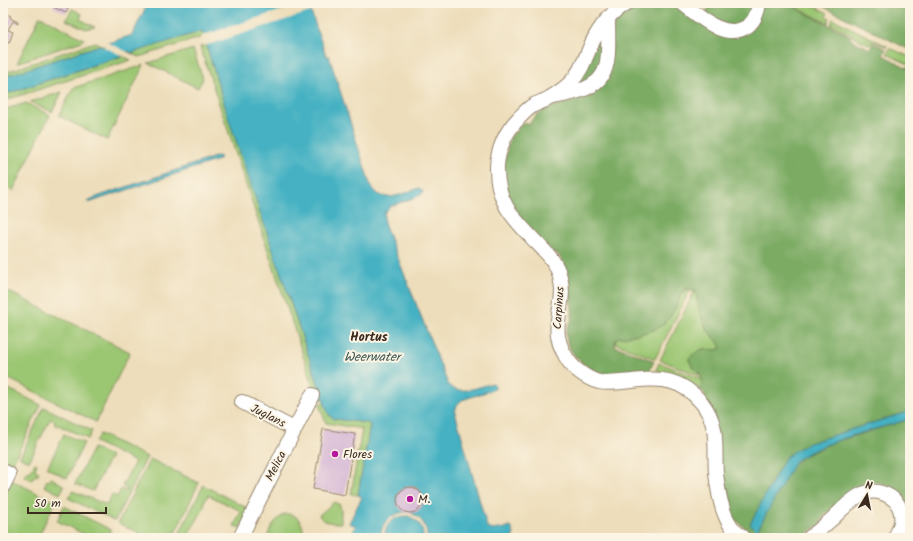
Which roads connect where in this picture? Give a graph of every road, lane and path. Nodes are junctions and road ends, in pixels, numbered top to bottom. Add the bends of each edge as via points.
1 (628, 3) edge
2 (682, 3) edge
3 (759, 3) edge
4 (608, 20) junction
5 (551, 98) junction
6 (312, 395) dead end
7 (242, 402) dead end
8 (294, 429) junction
9 (240, 538) edge
10 (744, 538) edge
11 (809, 538) edge
12 (895, 538) edge

1 - 4 street, Carpinus via 619,8
2 - 3 street via 713,26 727,31 741,30 748,26 757,14
4 - 5 street, Carpinus via 599,30 572,81
4 - 5 street, Carpinus via 608,57 601,78 588,89
5 - 10 street, Carpinus via 534,105 510,128 499,153 497,177 499,192 506,207 549,254 561,277 557,333 562,351 574,368 599,382 660,379 674,382 693,393 706,408 715,430 716,472 725,515 730,525
6 - 8 street, Melica
7 - 8 street, Juglans
8 - 9 street, Melica
11 - 12 street via 853,499 871,492 880,492 892,497 900,508 901,524

